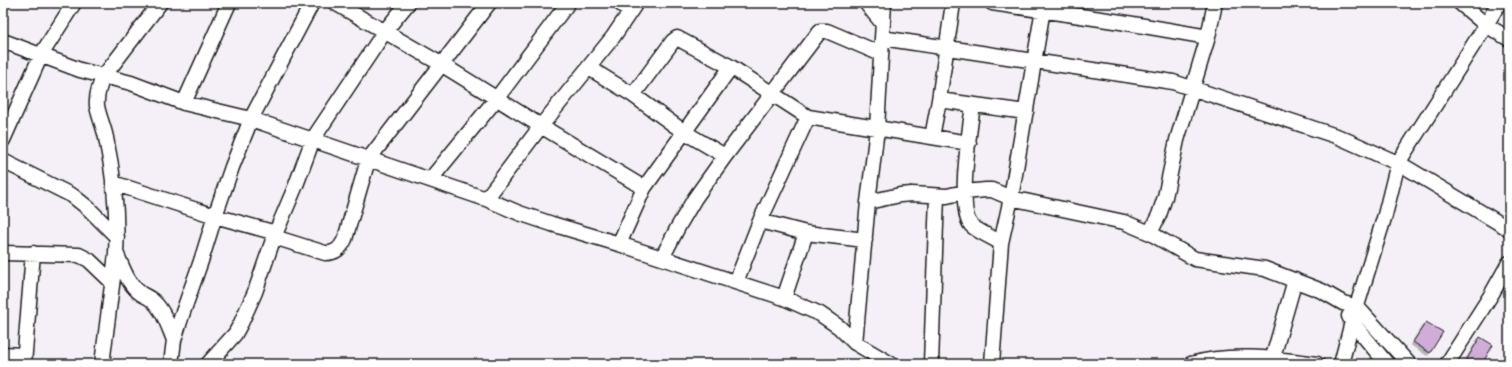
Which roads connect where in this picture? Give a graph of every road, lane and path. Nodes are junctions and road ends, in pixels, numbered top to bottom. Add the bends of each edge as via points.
1 (74, 3) edge
2 (160, 3) edge
3 (229, 3) edge
4 (312, 3) edge
5 (335, 3) edge
6 (408, 3) edge
7 (489, 3) edge
8 (568, 3) edge
9 (866, 3) edge
10 (884, 3) edge
11 (953, 3) edge
12 (992, 3) edge
13 (1215, 3) edge
14 (1460, 3) edge
15 (1499, 3) edge
16 (629, 6) edge
17 (1043, 7) edge
18 (883, 24) junction
19 (1486, 25) junction
20 (385, 31) junction
21 (1208, 37) junction
22 (882, 38) junction
23 (1509, 39) edge
24 (3, 41) edge
25 (946, 48) junction
26 (882, 54) junction
27 (41, 55) junction
28 (1035, 61) junction
29 (441, 64) junction
30 (731, 67) junction
31 (589, 68) junction
32 (104, 76) junction
33 (1193, 88) junction
34 (773, 94) junction
35 (633, 95) junction
36 (497, 98) junction
37 (939, 100) junction
38 (184, 103) junction
39 (973, 105) junction
40 (1026, 112) junction
41 (808, 117) junction
42 (251, 119) junction
43 (541, 126) junction
44 (877, 129) junction
45 (684, 132) junction
46 (932, 138) junction
47 (3, 140) edge
48 (313, 140) junction
49 (969, 143) junction
50 (725, 156) junction
51 (368, 160) junction
52 (3, 161) edge
53 (1398, 164) junction
54 (430, 180) junction
55 (113, 183) junction
56 (644, 188) junction
57 (964, 192) junction
58 (937, 196) junction
59 (1011, 198) junction
60 (486, 199) junction
61 (868, 202) junction
62 (215, 216) junction
63 (760, 221) junction
64 (1509, 229) edge
65 (806, 233) junction
66 (1150, 233) junction
67 (275, 235) junction
68 (117, 237) junction
69 (865, 240) junction
70 (1000, 242) junction
71 (620, 244) junction
72 (3, 253) edge
73 (33, 253) junction
74 (116, 254) junction
75 (662, 258) junction
76 (1509, 263) edge
77 (1295, 280) junction
78 (112, 282) junction
79 (736, 282) junction
80 (784, 298) junction
81 (1343, 303) junction
82 (1358, 307) junction
83 (1352, 322) junction
84 (174, 340) junction
85 (863, 352) edge
86 (3, 354) edge
87 (24, 360) edge
88 (1272, 361) edge
89 (102, 364) edge
90 (171, 364) edge
91 (208, 364) edge
92 (891, 364) edge
93 (931, 364) edge
94 (992, 364) edge
95 (1191, 364) edge
96 (1317, 364) edge
97 (1341, 364) edge
98 (1387, 364) edge
99 (1409, 364) edge
100 (1447, 364) edge

1 - 27 street
2 - 32 street
3 - 38 street
4 - 42 street
5 - 20 street
6 - 20 street
7 - 29 street
8 - 36 street
9 - 18 street
10 - 18 street
11 - 25 street
12 - 17 street
13 - 21 street
14 - 19 street
15 - 19 street
16 - 31 street via 613,37
17 - 21 street
17 - 28 street
18 - 22 street
19 - 23 street
19 - 53 street
20 - 29 street
20 - 48 street
21 - 33 street
22 - 25 street
22 - 26 street
24 - 27 street
25 - 28 street
25 - 37 street
26 - 34 street via 827,31 820,31
26 - 44 street
27 - 32 street
27 - 47 street
28 - 33 street via 1173,82
28 - 40 street
29 - 36 street
29 - 51 street
30 - 34 street
30 - 35 street via 677,38
30 - 45 street
31 - 35 street
31 - 43 street
32 - 38 street via 131,83
32 - 55 street via 99,85 97,106 106,139
33 - 53 street via 1339,137
33 - 66 street via 1177,140 1165,197
34 - 41 street
34 - 50 street
35 - 45 street
36 - 43 street
36 - 54 street
37 - 39 street
37 - 46 street
38 - 42 street
39 - 40 street
39 - 49 street
40 - 59 street
41 - 44 street
41 - 63 street
42 - 48 street
42 - 62 street
43 - 56 street
43 - 60 street
44 - 46 street
44 - 61 street
45 - 50 street
45 - 56 street
46 - 49 street
48 - 51 street
48 - 67 street
49 - 57 street
50 - 75 street via 695,198
51 - 54 street
51 - 67 street via 345,239 337,251 325,253
52 - 68 street via 73,196
53 - 64 street
53 - 82 street
54 - 60 street
55 - 62 street
55 - 68 street
56 - 71 street
57 - 58 street
57 - 59 street via 992,190
57 - 70 street via 970,224
58 - 61 street via 906,195
58 - 93 street
59 - 66 street via 1124,222
59 - 70 street
60 - 71 street via 519,213
61 - 69 street
62 - 67 street
62 - 84 street
63 - 65 street
63 - 79 street
65 - 69 street
65 - 80 street
66 - 77 street via 1195,259 1265,269
67 - 91 street via 241,323
68 - 74 street
69 - 85 street
70 - 94 street
71 - 75 street
72 - 73 street
73 - 78 street via 79,255
73 - 87 street
74 - 78 street
74 - 84 street via 129,281 138,291 154,301
75 - 79 street
76 - 100 street
77 - 81 street via 1322,290
77 - 88 street
78 - 89 street
79 - 80 street
80 - 85 street via 820,314 839,327
81 - 82 street
81 - 83 street
82 - 83 street
82 - 99 street
83 - 97 street
83 - 98 street
84 - 90 street
85 - 92 street
86 - 87 street
88 - 95 street via 1222,358
88 - 96 street

